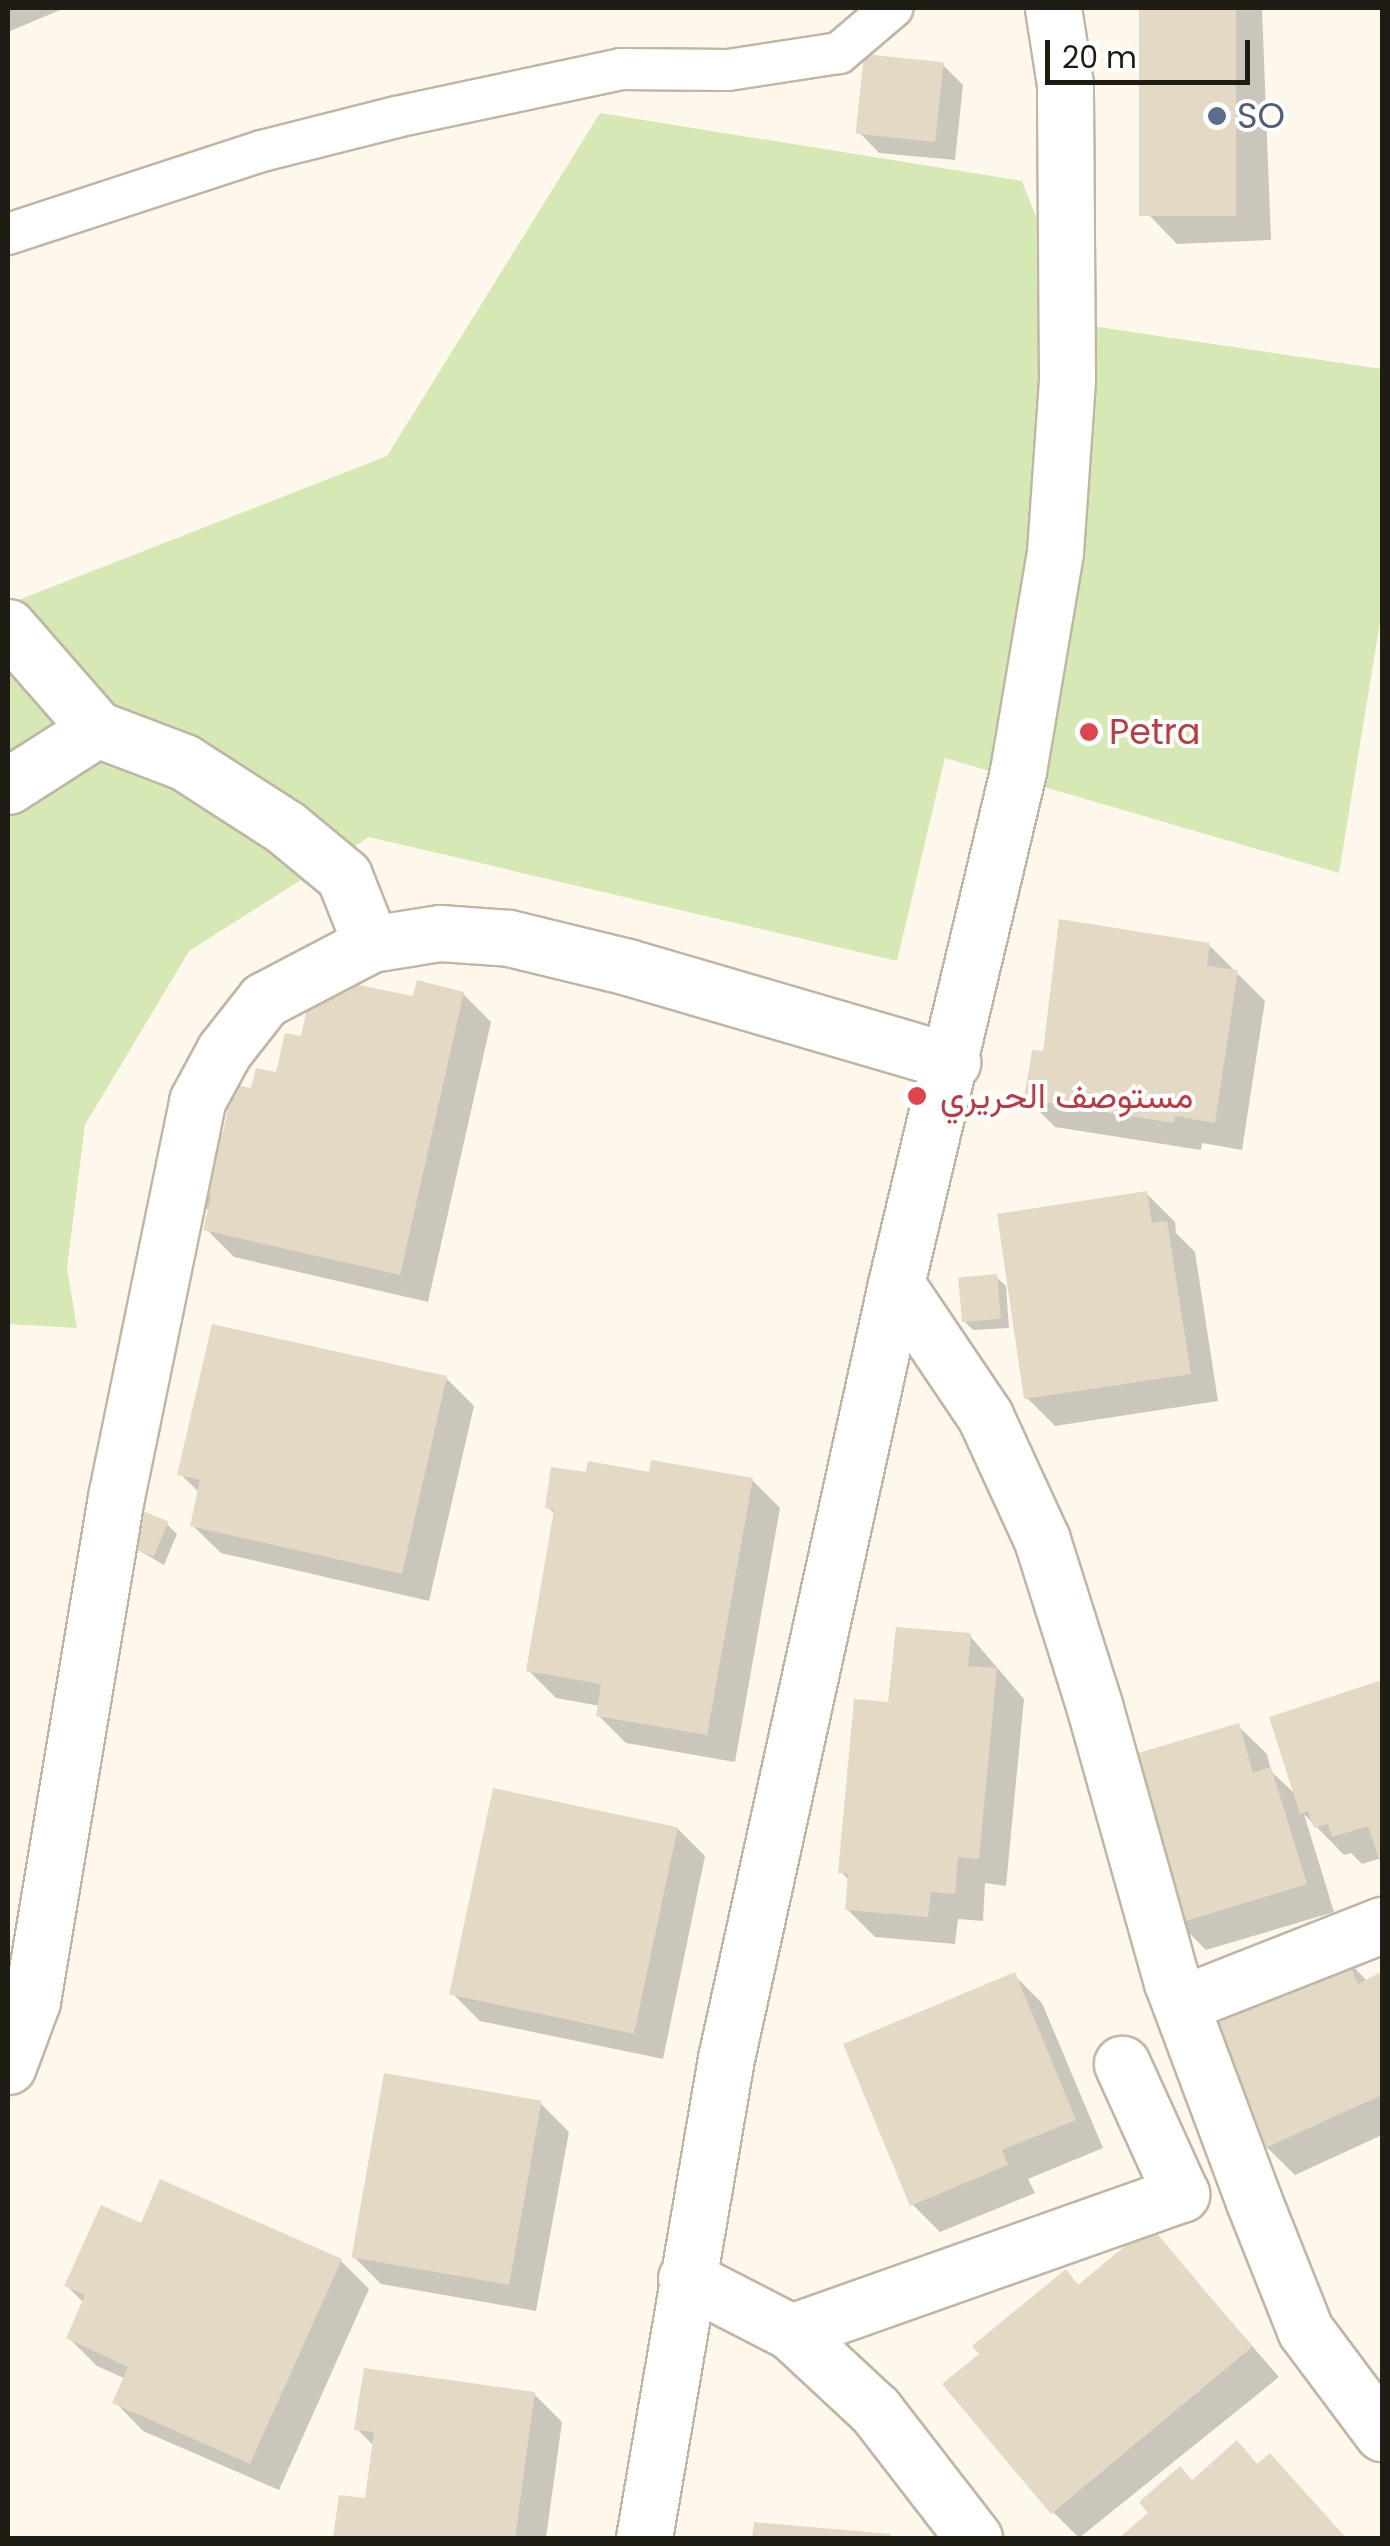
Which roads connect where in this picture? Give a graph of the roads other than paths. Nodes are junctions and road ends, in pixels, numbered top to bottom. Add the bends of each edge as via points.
1 (892, 8) edge
2 (1053, 8) edge
3 (8, 234) edge
4 (8, 627) edge
5 (97, 729) junction
6 (8, 786) edge
7 (372, 944) junction
8 (952, 1062) junction
9 (896, 1284) junction
10 (1382, 1925) edge
11 (1180, 2004) junction
12 (1122, 2064) dead end
13 (8, 2066) edge
14 (686, 2278) junction
15 (791, 2332) junction
16 (1382, 2433) edge
17 (644, 2538) edge
18 (974, 2538) edge

1 - 3 lane via 839,53 728,70 621,69 396,117 262,151
2 - 8 street via 1065,84 1067,378 1055,552 1018,771
4 - 5 street
5 - 6 street
5 - 7 street via 184,762 285,828 344,876
7 - 8 street via 440,933 509,938
7 - 13 street via 264,1000 197,1100 116,1497 32,2000
8 - 9 street
9 - 11 street via 985,1416 1042,1540
9 - 14 street via 727,2054
10 - 11 street
11 - 16 street via 1304,2330
12 - 15 street via 1182,2194
14 - 15 street
14 - 17 street
15 - 18 street via 875,2410

